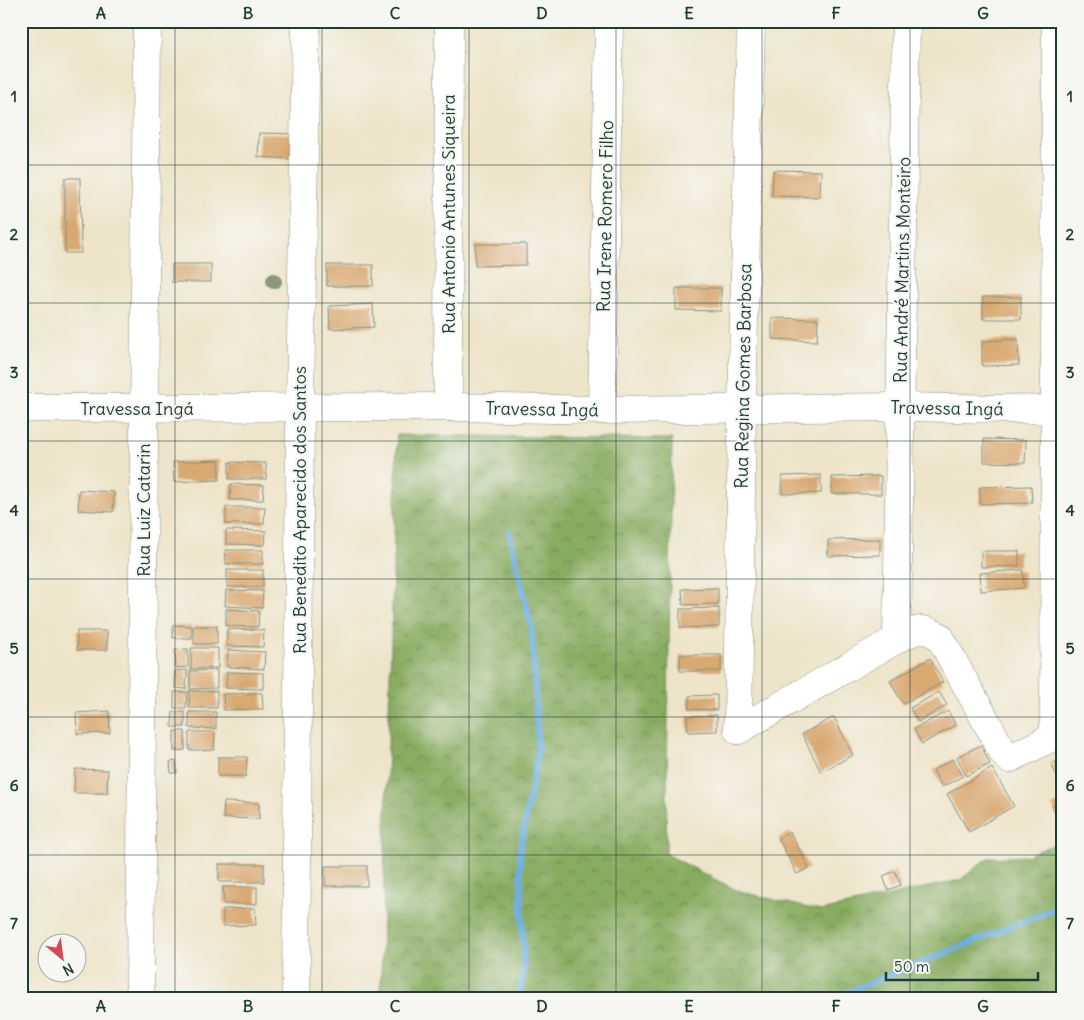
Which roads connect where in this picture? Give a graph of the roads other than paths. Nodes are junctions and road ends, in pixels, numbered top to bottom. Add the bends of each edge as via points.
1 (147, 21) edge
2 (306, 21) edge
3 (449, 21) edge
4 (609, 21) edge
5 (751, 21) edge
6 (906, 21) edge
7 (1056, 21) edge
8 (300, 407) junction
9 (448, 407) junction
10 (900, 407) junction
11 (21, 408) edge
12 (144, 408) junction
13 (742, 408) junction
14 (602, 410) junction
15 (1058, 410) edge
16 (897, 639) junction
17 (1058, 735) edge
18 (140, 999) edge
19 (296, 999) edge

1 - 12 street, Rua Luiz Catarin
2 - 8 street, Rua Benedito Aparecido dos Santos
3 - 9 street, Rua Antonio Antunes Siqueira
4 - 14 street, Rua Irene Romero Filho
5 - 13 street, Rua Regina Gomes Barbosa
6 - 10 street, Rua André Martins Monteiro
7 - 15 street
8 - 9 street, Travessa Ingá
8 - 12 street, Travessa Ingá
8 - 19 street, Rua Benedito Aparecido dos Santos
9 - 14 street, Travessa Ingá
10 - 13 street, Travessa Ingá
10 - 15 street, Travessa Ingá
10 - 16 street, Rua André Martins Monteiro
11 - 12 street, Travessa Ingá
12 - 18 street, Rua Luiz Catarin
13 - 14 street, Travessa Ingá
13 - 16 street, Rua Regina Gomes Barbosa via 738,730
15 - 17 street
16 - 17 street via 917,630 929,630 940,636 1009,760

